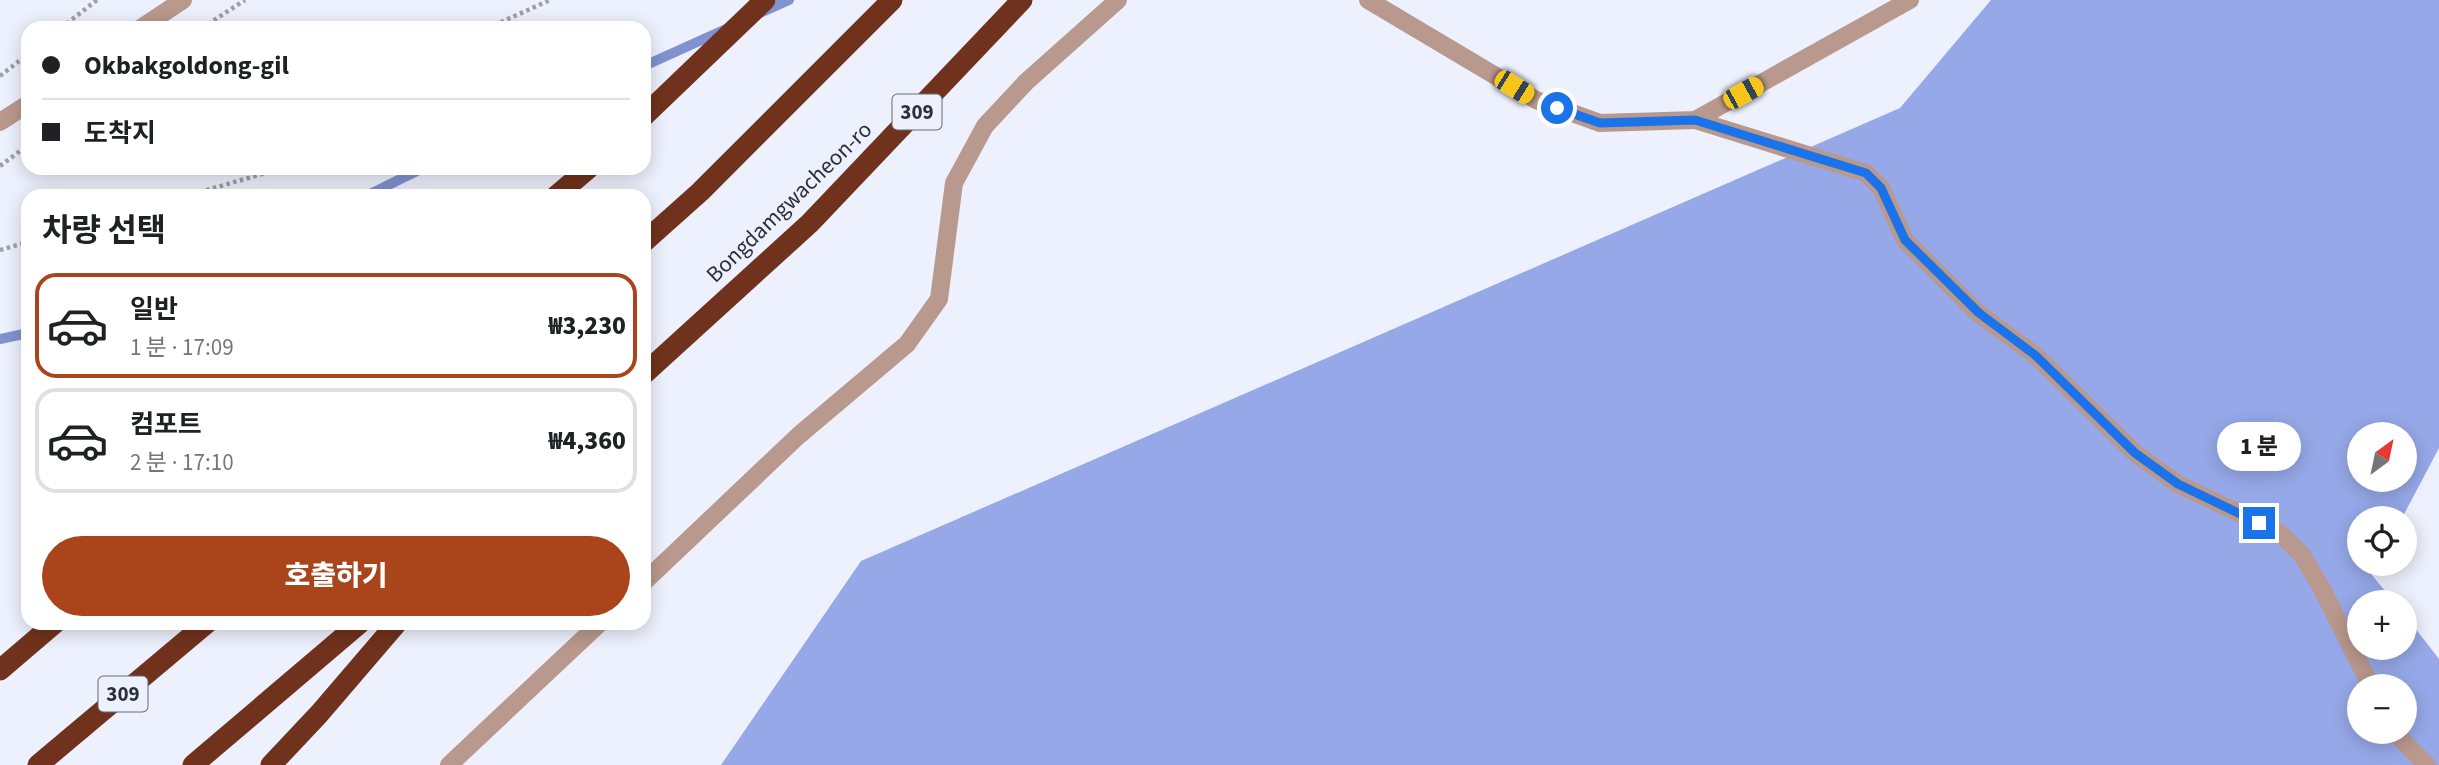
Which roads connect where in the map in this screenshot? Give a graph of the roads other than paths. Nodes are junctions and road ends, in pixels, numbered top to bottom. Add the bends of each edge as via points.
1 (183, 0) edge
2 (765, 0) edge
3 (892, 0) edge
4 (1022, 0) edge
5 (1118, 0) edge
6 (1368, 0) edge
7 (1910, 0) edge
8 (152, 21) edge
9 (21, 108) edge
10 (651, 109) edge
11 (1695, 120) junction
12 (0, 122) edge
13 (581, 175) edge
14 (564, 189) edge
15 (651, 236) edge
16 (651, 368) edge
17 (651, 575) edge
18 (47, 630) edge
19 (199, 630) edge
20 (352, 630) edge
21 (391, 630) edge
22 (593, 630) edge
23 (0, 670) edge
24 (2365, 674) edge
25 (2406, 744) edge
26 (38, 765) edge
27 (192, 765) edge
28 (271, 765) edge
29 (449, 765) edge
30 (2427, 765) edge

1 - 8 street
2 - 10 highway
3 - 15 highway
4 - 16 highway, Bongdamgwacheon-ro / 309 via 810,223
5 - 17 street via 985,126 954,183 939,299 907,344 798,436
6 - 11 street via 1536,100 1600,123
7 - 11 street
9 - 12 street
11 - 24 street via 1866,173 1881,188 1905,240 1979,313 2035,355 2135,453 2178,484 2280,533 2302,555
13 - 14 highway
18 - 23 highway
19 - 26 highway, 309
20 - 27 highway
21 - 28 highway
22 - 29 street
25 - 30 street

